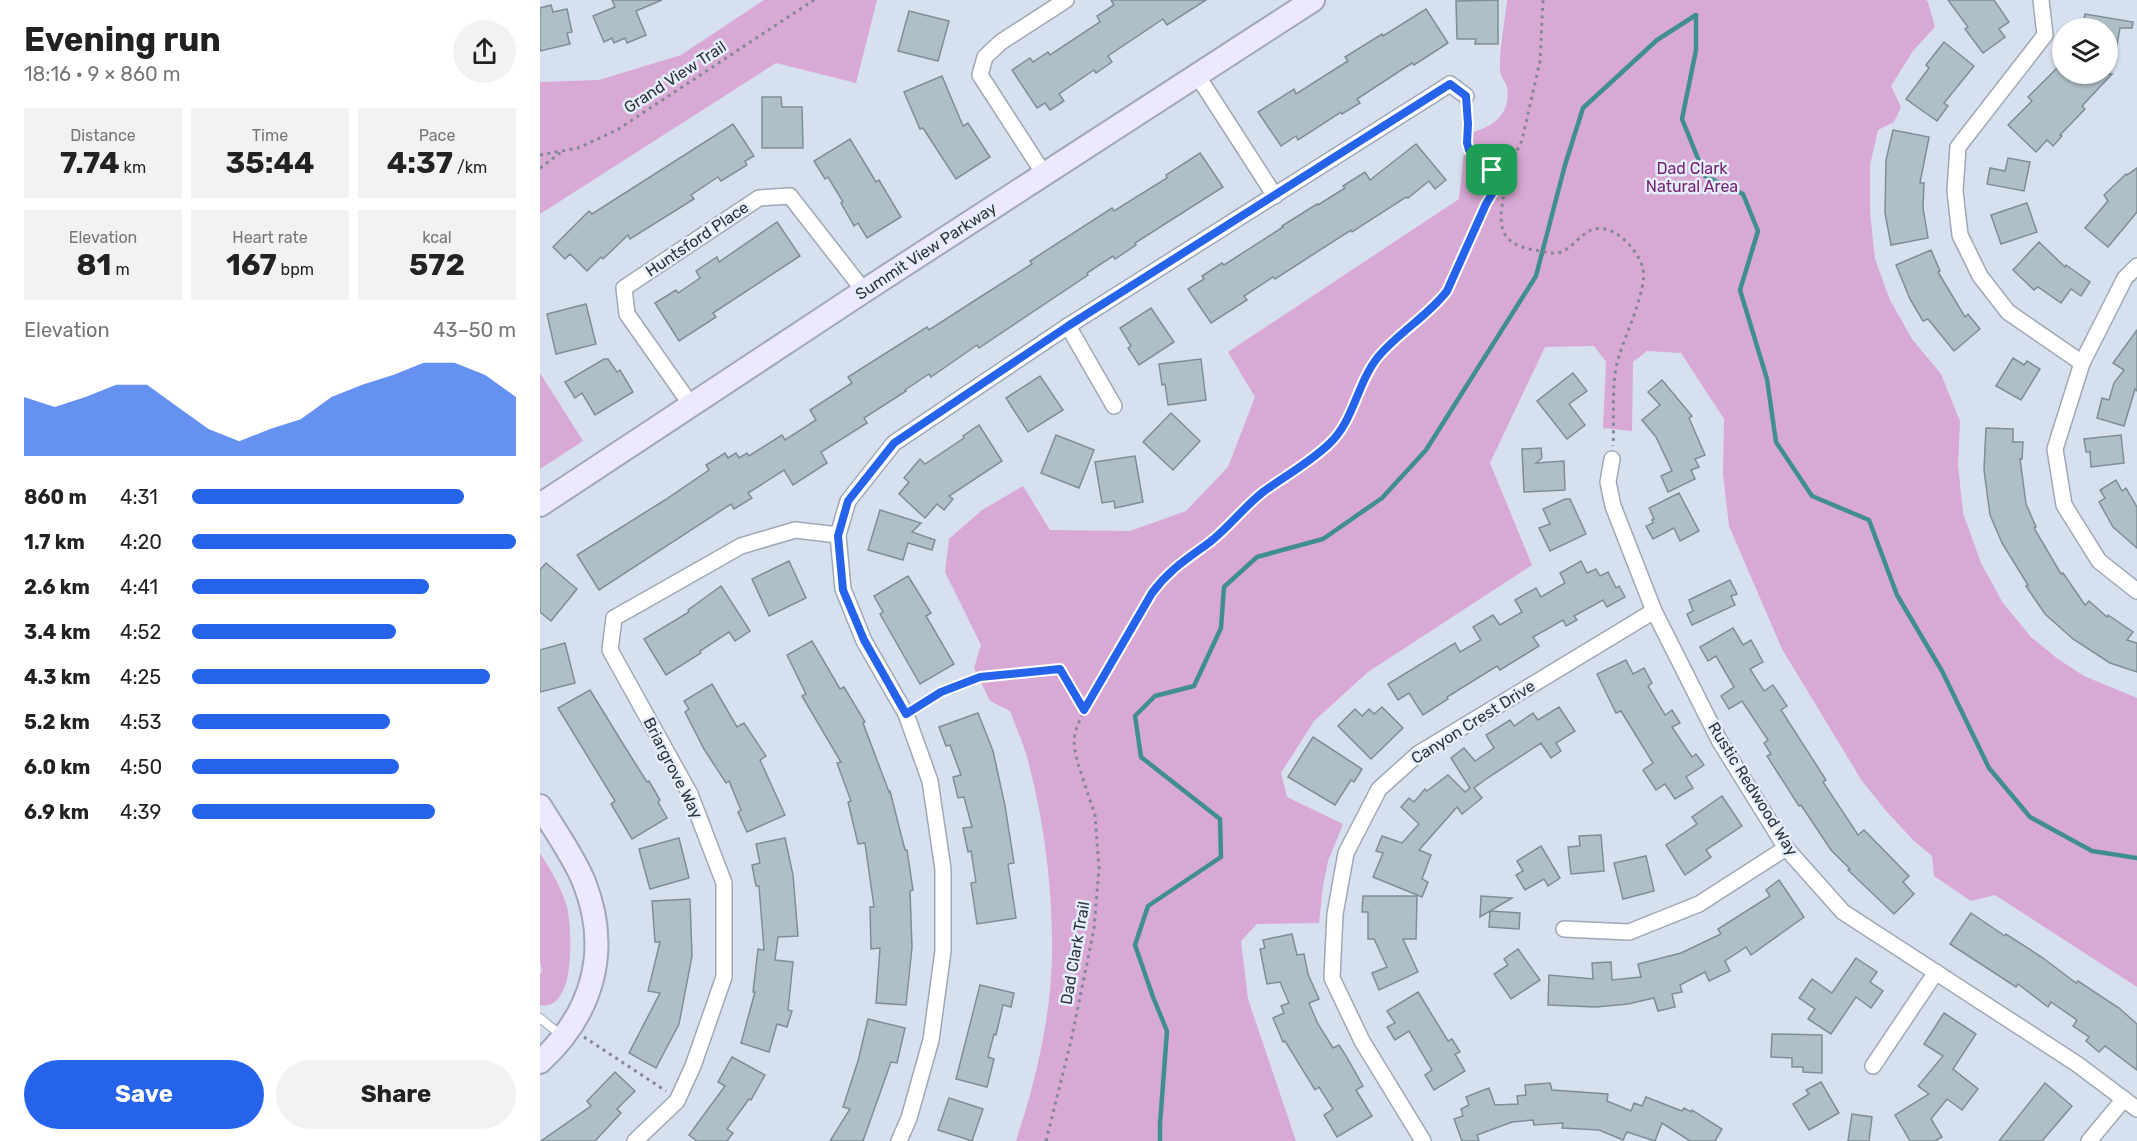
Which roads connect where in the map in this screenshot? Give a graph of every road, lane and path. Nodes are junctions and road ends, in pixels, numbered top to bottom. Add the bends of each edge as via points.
1 (814, 0) edge
2 (1066, 0) edge
3 (1313, 0) edge
4 (1543, 0) edge
5 (2041, 0) edge
6 (1197, 75) junction
7 (1466, 96) joint
8 (564, 151) junction
9 (540, 155) edge
10 (540, 168) edge
11 (1044, 174) junction
12 (1502, 176) junction
13 (1275, 196) junction
14 (2137, 266) edge
15 (864, 291) junction
16 (1068, 326) junction
17 (2082, 363) junction
18 (691, 405) junction
19 (1114, 406) dead end
20 (1612, 459) joint
21 (540, 505) edge
22 (838, 536) junction
23 (2137, 591) edge
24 (1654, 610) junction
25 (1084, 710) junction
26 (906, 714) junction
27 (541, 810) edge
28 (1786, 848) junction
29 (1564, 929) dead end
30 (1935, 972) junction
31 (540, 1018) edge
32 (567, 1032) junction
33 (540, 1062) edge
34 (1873, 1066) dead end
35 (2124, 1099) junction
36 (677, 1101) junction
37 (2137, 1109) edge
38 (635, 1141) edge
39 (899, 1141) edge
40 (1046, 1141) edge
41 (1423, 1141) edge
42 (2089, 1141) edge

1 - 8 path, Grand View Trail via 617,130
2 - 11 street via 1001,42 985,57 981,75
3 - 6 street, Summit View Parkway
4 - 12 path, Dad Clark Trail via 1540,61 1522,140
5 - 17 street via 2045,34 1958,147 1955,191 1959,235 1980,276 2008,312
6 - 11 street, Summit View Parkway
6 - 13 street
7 - 12 path via 1469,150
7 - 13 street via 1450,84
8 - 9 path, Grand View Trail
8 - 10 path
11 - 15 street, Summit View Parkway
12 - 20 path via 1506,179 1501,227 1510,242 1528,249 1561,252 1588,232 1599,229 1626,241 1643,266 1643,284 1615,373
12 - 25 path, Dad Clark Trail via 1447,291 1377,358 1332,442 1262,494 1165,576
13 - 16 street
14 - 17 street via 2125,278
15 - 18 street, Summit View Parkway
15 - 18 street, Huntsford Place via 790,196 759,198 624,288 627,314
16 - 19 street
16 - 22 street via 894,443 848,501
17 - 23 street via 2055,449 2064,504 2099,561
18 - 21 street, Summit View Parkway
20 - 24 street, Rustic Redwood Way via 1608,482 1613,506
22 - 26 street via 843,590 864,640
22 - 36 street, Briargrove Way via 795,530 741,546 614,618 610,650 690,794 724,883 724,977
24 - 28 street, Rustic Redwood Way via 1719,740
24 - 41 street, Canyon Crest Drive via 1418,754 1379,789 1346,853 1335,914 1332,978 1362,1041
25 - 26 path via 1060,669 980,677 941,692
25 - 40 path, Dad Clark Trail via 1074,746 1095,815 1099,844 1094,929
26 - 39 street via 930,781 943,869 943,951 931,1040
27 - 32 street via 584,881 597,934 591,983
28 - 29 street via 1699,904 1629,932
28 - 30 street, Rustic Redwood Way via 1843,912
30 - 34 street
30 - 35 street, Rustic Redwood Way
31 - 32 lane
32 - 33 street
32 - 36 path via 607,1052
35 - 37 street, Rustic Redwood Way
35 - 42 street
36 - 38 street, Briargrove Way

